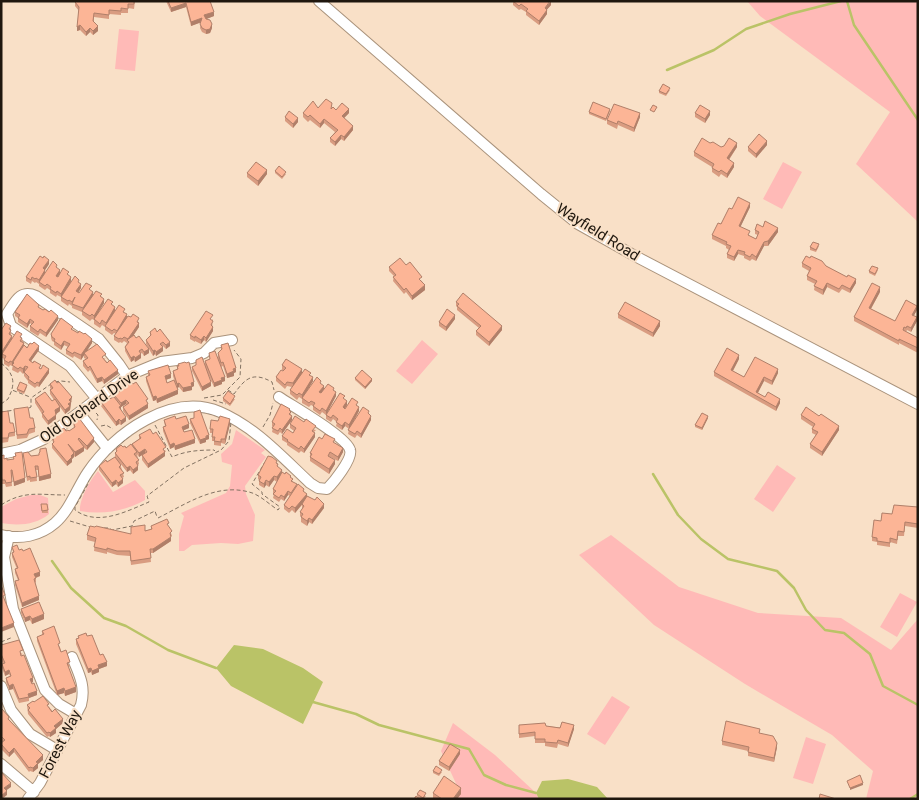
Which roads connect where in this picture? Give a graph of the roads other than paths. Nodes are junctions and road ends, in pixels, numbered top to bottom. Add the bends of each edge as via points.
1 (319, 1) edge
2 (231, 343) road end
3 (127, 376) junction
4 (276, 395) road end
5 (96, 400) junction
6 (918, 404) edge
7 (79, 413) junction
8 (107, 448) junction
9 (1, 454) edge
10 (5, 536) edge
11 (72, 657) dead end
12 (1, 686) edge
13 (76, 714) junction
14 (57, 750) junction
15 (1, 764) edge
16 (31, 795) edge

1 - 6 street, Wayfield Road via 578,224
2 - 3 street, Old Orchard Drive via 214,343 204,353 192,358 161,362
3 - 5 street, Old Orchard Drive
3 - 5 street via 99,340 36,296 18,296 7,314 11,326 70,366
4 - 8 street via 336,434 350,450 350,457 326,489 310,483 262,434 219,412 202,408 176,408 161,412
5 - 7 street, Old Orchard Drive
7 - 8 street
7 - 9 street, Old Orchard Drive via 38,443
8 - 10 street via 88,471 56,522 34,535
10 - 13 street via 4,557 13,609 45,690
11 - 13 street, Forest Way via 84,693
12 - 14 street via 11,710 30,734
13 - 14 street, Forest Way
14 - 16 street, Forest Way
15 - 16 street

